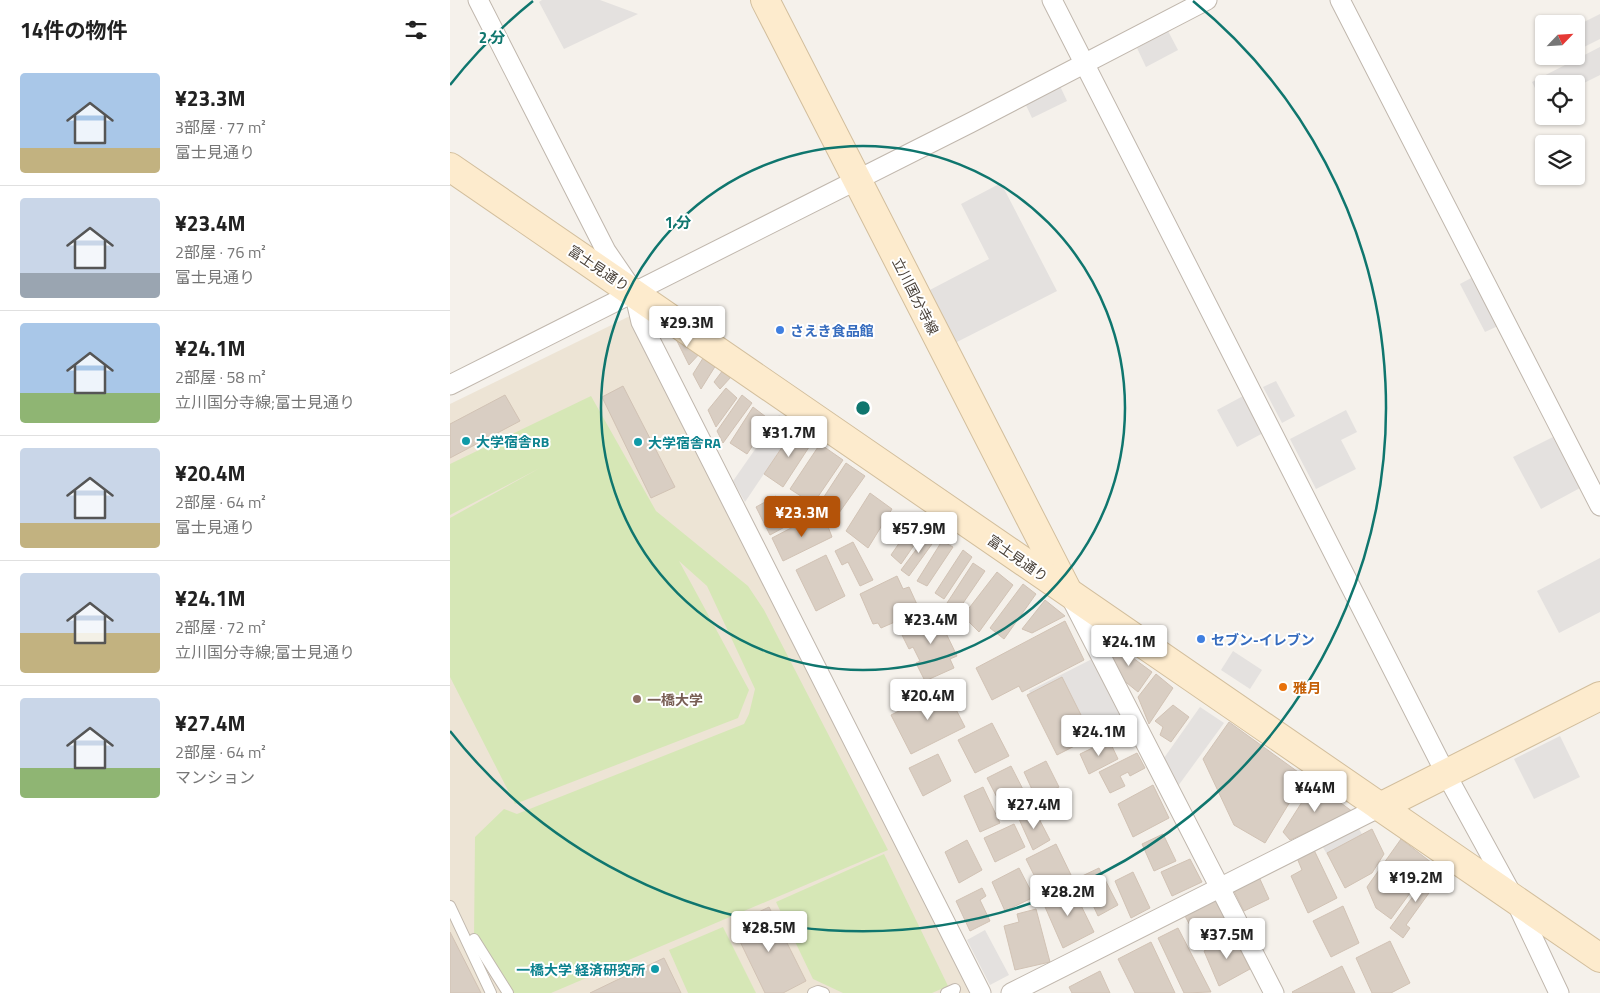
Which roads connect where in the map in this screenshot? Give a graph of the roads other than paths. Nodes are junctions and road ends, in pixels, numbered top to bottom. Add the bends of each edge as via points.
1 (478, 0) edge
2 (765, 0) edge
3 (1052, 0) edge
4 (1207, 0) edge
5 (1340, 0) edge
6 (1085, 63) junction
7 (450, 166) edge
8 (857, 180) junction
9 (634, 292) junction
10 (450, 385) edge
11 (1600, 506) edge
12 (1068, 592) junction
13 (1600, 696) edge
14 (1446, 774) junction
15 (1380, 807) junction
16 (1221, 888) junction
17 (1515, 900) junction
18 (450, 906) edge
19 (474, 939) dead end
20 (1600, 958) edge
21 (491, 993) edge
22 (508, 993) edge
23 (813, 993) edge
24 (824, 993) edge
25 (946, 993) edge
26 (951, 993) edge
27 (981, 993) edge
28 (1011, 993) edge
29 (1274, 993) edge
30 (1559, 993) edge

1 - 9 street via 606,251
2 - 8 main road, 立川国分寺線
3 - 6 street
4 - 6 street
5 - 11 street
6 - 8 street
6 - 14 street
7 - 9 main road, 富士見通り
8 - 9 street
8 - 12 main road, 立川国分寺線
9 - 10 street
9 - 12 main road, 富士見通り
9 - 27 street via 641,322
12 - 15 main road, 富士見通り
12 - 16 street
13 - 14 main road
14 - 15 main road
14 - 17 street
15 - 16 street
15 - 17 main road, 富士見通り
16 - 28 street
16 - 29 street
17 - 20 main road, 富士見通り
17 - 30 street
18 - 21 lane
19 - 22 lane
23 - 24 lane
25 - 26 lane via 955,988

